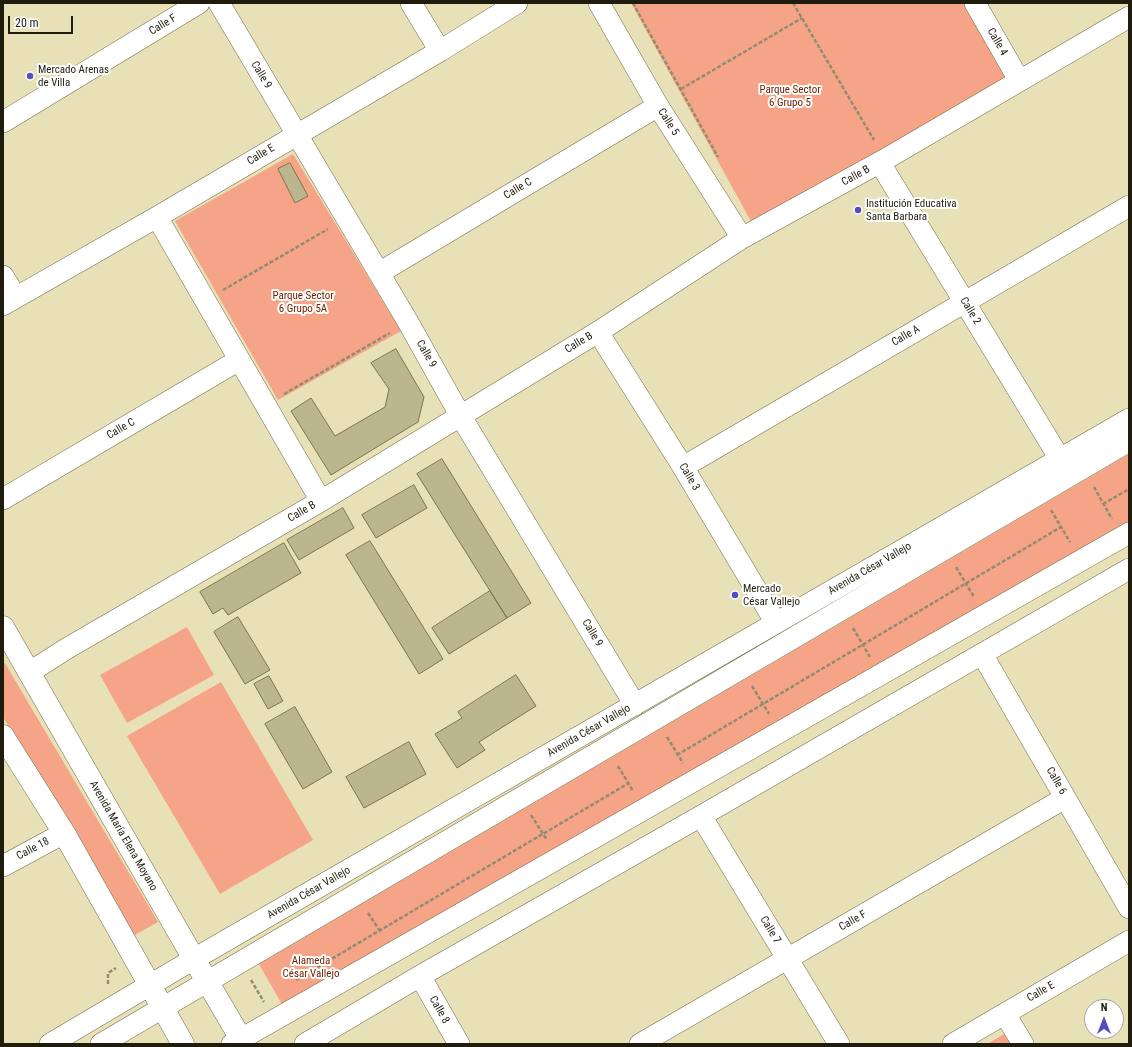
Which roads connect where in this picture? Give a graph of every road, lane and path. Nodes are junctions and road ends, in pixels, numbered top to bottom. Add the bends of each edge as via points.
1 (199, 3) edge
2 (219, 3) edge
3 (411, 3) edge
4 (517, 3) edge
5 (599, 3) edge
6 (633, 3) edge
7 (793, 3) edge
8 (975, 3) edge
9 (1129, 17) edge
10 (802, 18) junction
11 (440, 50) junction
12 (1019, 80) junction
13 (681, 90) junction
14 (658, 106) junction
15 (3, 122) edge
16 (297, 134) junction
17 (719, 159) dead end
18 (882, 161) junction
19 (1129, 206) edge
20 (157, 217) junction
21 (346, 218) junction
22 (742, 238) junction
23 (378, 273) junction
24 (3, 276) edge
25 (9, 301) edge
26 (205, 301) junction
27 (964, 302) junction
28 (408, 322) junction
29 (598, 332) junction
30 (240, 360) junction
31 (265, 405) junction
32 (460, 415) junction
33 (1129, 419) edge
34 (1129, 441) edge
35 (1060, 459) junction
36 (683, 467) junction
37 (1090, 481) dead end
38 (1129, 489) edge
39 (3, 499) edge
40 (321, 501) junction
41 (1103, 504) junction
42 (1049, 506) dead end
43 (1061, 527) junction
44 (1122, 529) edge
45 (1071, 543) dead end
46 (954, 563) dead end
47 (1128, 572) edge
48 (966, 584) junction
49 (975, 599) dead end
50 (776, 623) junction
51 (850, 624) dead end
52 (3, 627) edge
53 (863, 645) junction
54 (982, 654) junction
55 (870, 658) dead end
56 (30, 672) junction
57 (751, 684) dead end
58 (635, 704) junction
59 (763, 704) junction
60 (770, 717) dead end
61 (665, 735) dead end
62 (3, 736) edge
63 (678, 755) junction
64 (617, 764) dead end
65 (685, 767) dead end
66 (628, 784) junction
67 (636, 796) dead end
68 (1065, 798) junction
69 (531, 815) dead end
70 (701, 816) junction
71 (64, 833) junction
72 (543, 834) junction
73 (550, 846) dead end
74 (3, 866) edge
75 (1129, 908) edge
76 (368, 912) dead end
77 (380, 931) junction
78 (1129, 941) edge
79 (194, 959) junction
80 (788, 959) junction
81 (241, 962) junction
82 (420, 976) junction
83 (208, 981) junction
84 (295, 981) dead end
85 (150, 986) junction
86 (269, 996) dead end
87 (263, 1000) junction
88 (163, 1007) junction
89 (1005, 1014) junction
90 (275, 1019) junction
91 (239, 1042) edge
92 (50, 1044) edge
93 (101, 1044) edge
94 (183, 1044) edge
95 (305, 1044) edge
96 (459, 1044) edge
97 (640, 1044) edge
98 (839, 1044) edge
99 (953, 1044) edge
100 (1023, 1044) edge

1 - 15 street, Calle F
2 - 16 street, Calle 9
3 - 11 street
4 - 11 street, Calle E
5 - 14 street, Calle 5
6 - 13 path
7 - 10 path
8 - 12 street, Calle 4
9 - 12 street, Calle B
10 - 13 path
10 - 18 path via 879,149
11 - 16 street, Calle E
12 - 18 street, Calle B
13 - 17 path
14 - 22 street, Calle 5
14 - 23 street, Calle C
16 - 20 street, Calle E
16 - 21 street, Calle 9
18 - 22 street, Calle B
18 - 27 street, Calle 2
19 - 27 street, Calle A
20 - 25 street, Calle E
20 - 26 street
21 - 23 street, Calle 9
21 - 26 path
22 - 29 street, Calle B
23 - 28 street, Calle 9
24 - 25 street
26 - 30 street
27 - 35 street, Calle 2
27 - 36 street, Calle A
28 - 31 path
28 - 32 street, Calle 9
29 - 32 street, Calle B
29 - 36 street, Calle 3
30 - 31 street
30 - 39 street, Calle C
31 - 40 street
32 - 40 street, Calle B
32 - 58 street, Calle 9
33 - 35 street, Avenida César Vallejo
34 - 81 street, Avenida César Vallejo
35 - 50 street, Avenida César Vallejo
36 - 50 street, Calle 3
37 - 41 path
38 - 41 path
40 - 56 street, Calle B
41 - 44 path
42 - 43 path
43 - 45 path
43 - 48 path
44 - 90 street
46 - 48 path
47 - 54 street
48 - 49 path
48 - 53 path
50 - 58 street, Avenida César Vallejo
51 - 53 path
52 - 56 street, Avenida María Elena Moyano
53 - 55 path
53 - 59 path
54 - 68 street, Calle 6
54 - 70 street
56 - 79 street, Avenida María Elena Moyano
57 - 59 path
58 - 79 street, Avenida César Vallejo
59 - 60 path
59 - 63 path
61 - 63 path
62 - 71 street
63 - 65 path
64 - 66 path
66 - 67 path
66 - 72 path
68 - 75 street, Calle 6
68 - 80 street, Calle F
69 - 72 path
70 - 80 street, Calle 7
70 - 82 street
71 - 74 street, Calle 18
71 - 85 street
72 - 73 path
72 - 77 path
76 - 77 path
77 - 84 path
78 - 89 street, Calle E
79 - 83 street, Avenida María Elena Moyano
79 - 85 street, Avenida César Vallejo
80 - 97 street, Calle F
80 - 98 street, Calle 7
81 - 83 street, Avenida César Vallejo
81 - 87 path
82 - 95 street
82 - 96 street, Calle 8
83 - 88 street, Avenida César Vallejo
83 - 91 street, Avenida María Elena Moyano
85 - 88 street
85 - 92 street, Avenida César Vallejo
86 - 87 path
87 - 90 path
88 - 93 street, Avenida César Vallejo
88 - 94 street
89 - 99 street, Calle E
89 - 100 street
90 - 91 street

